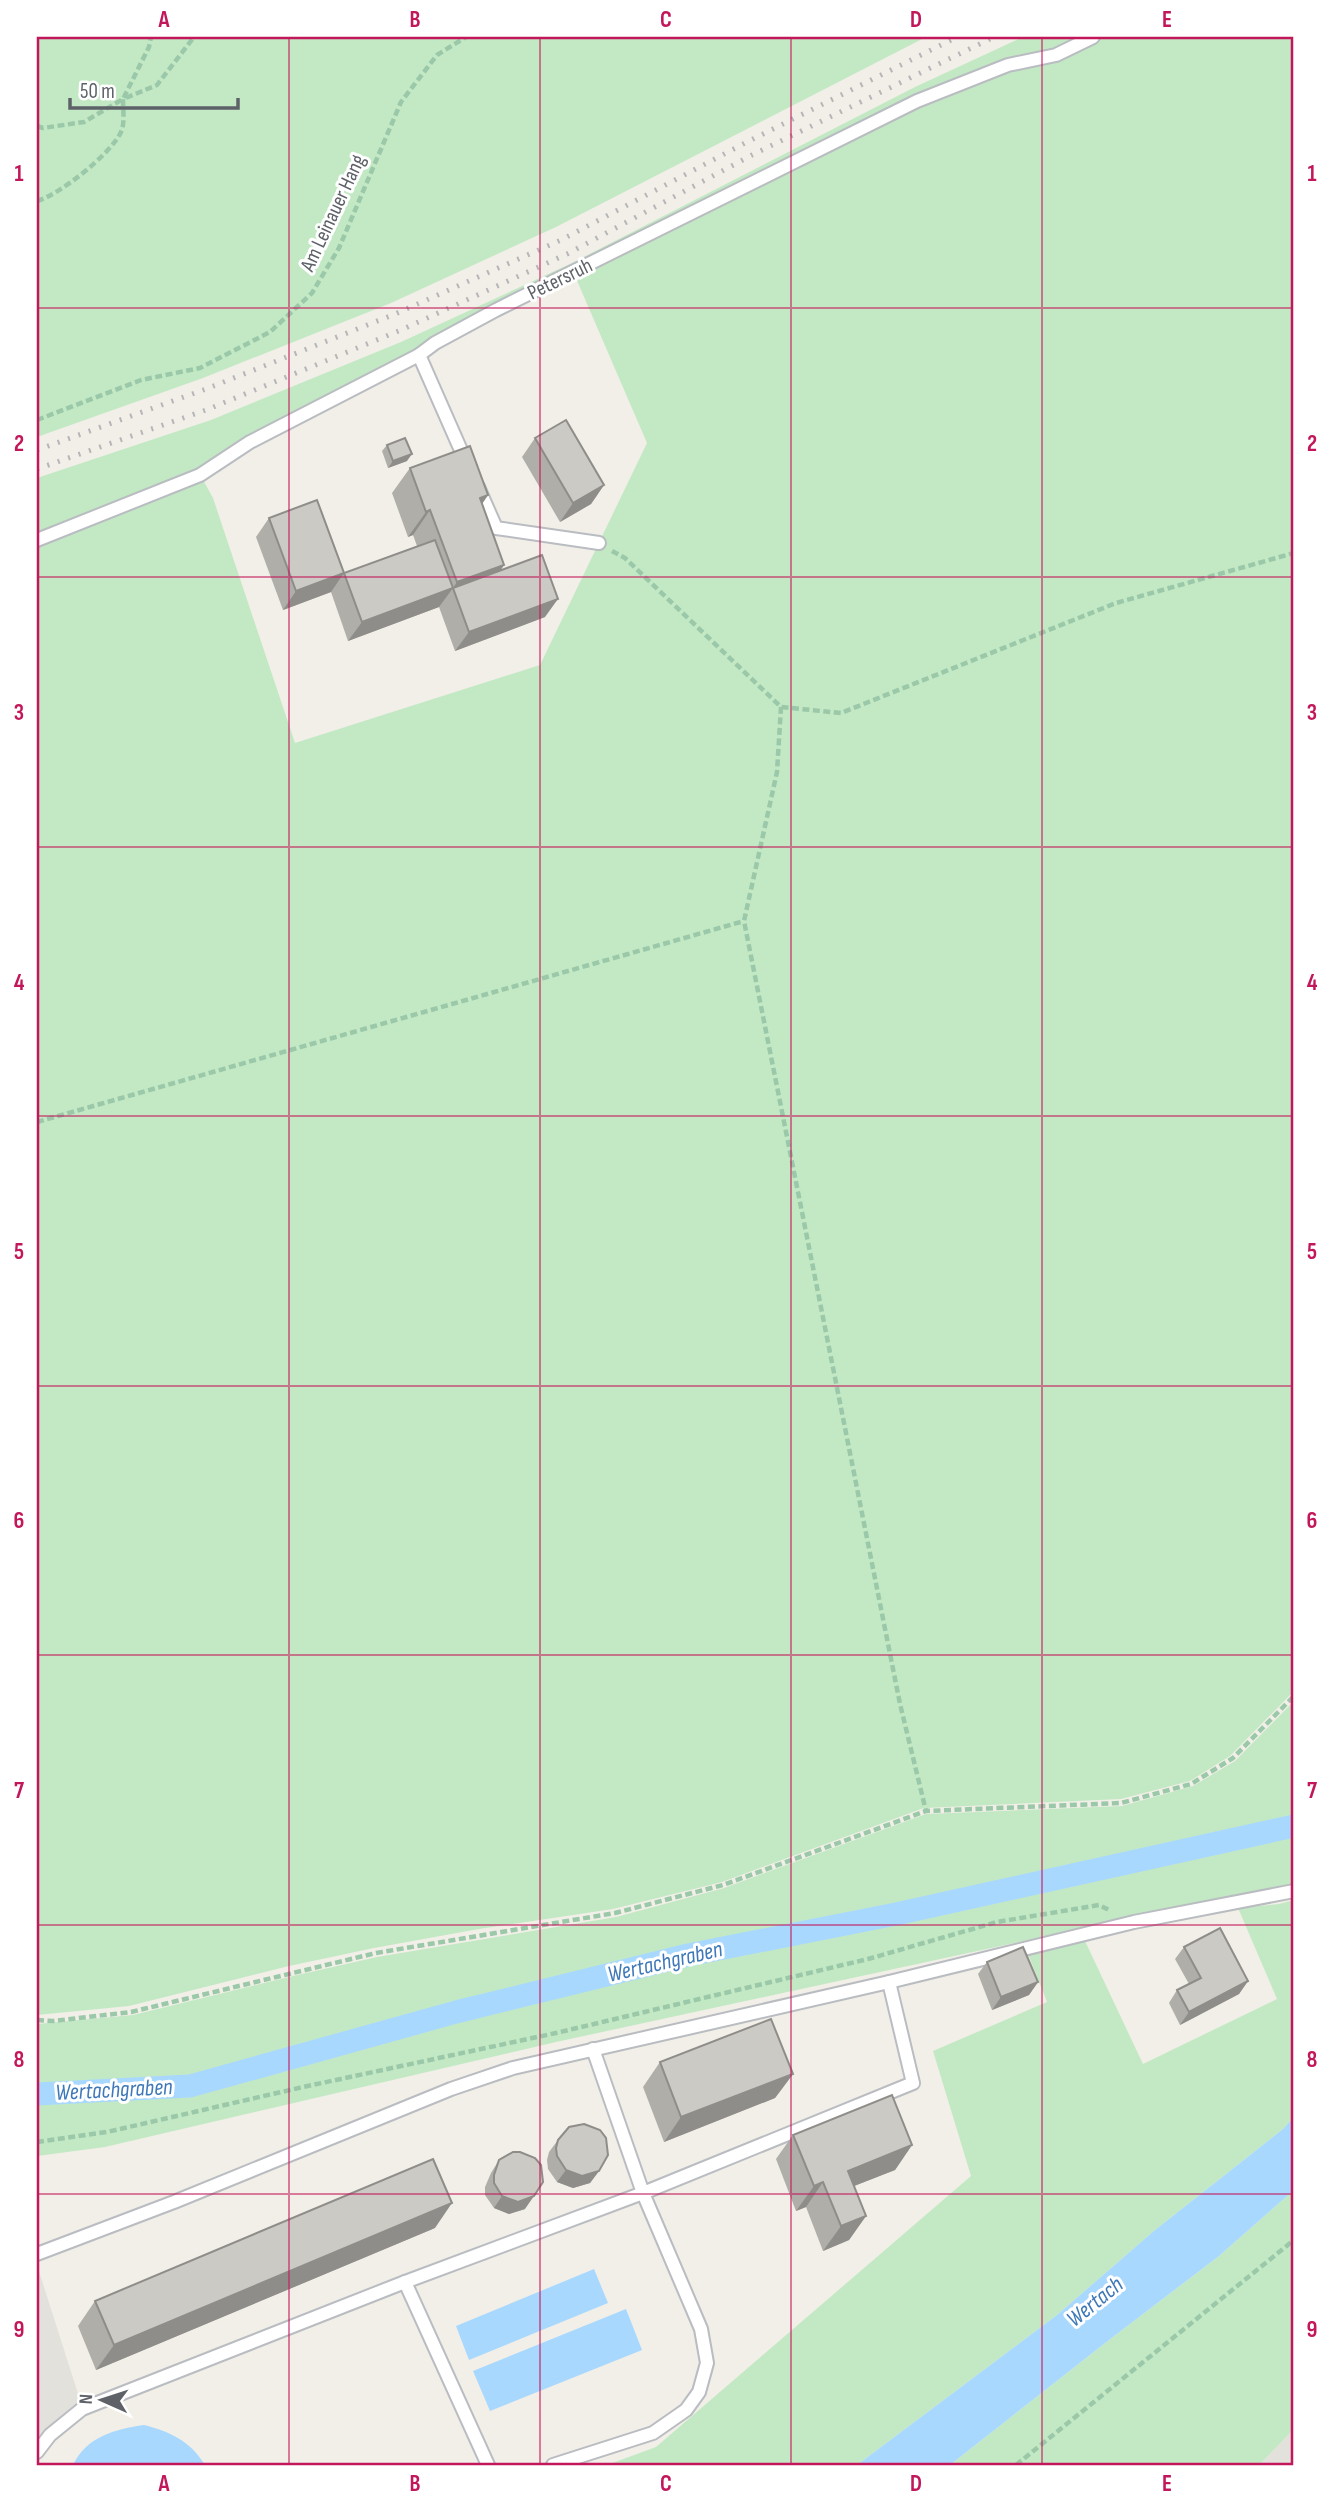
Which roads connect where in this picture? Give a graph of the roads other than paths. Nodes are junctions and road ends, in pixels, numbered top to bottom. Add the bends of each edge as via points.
1 (1093, 37) edge
2 (419, 355) junction
3 (37, 540) edge
4 (599, 543) road end
5 (1294, 1891) edge
6 (889, 1982) junction
7 (593, 2049) junction
8 (643, 2193) junction
9 (37, 2254) edge
10 (405, 2282) junction
11 (37, 2452) edge
12 (488, 2465) edge
13 (553, 2465) edge

1 - 2 lane, Petersruh via 1056,55 1008,65 916,101 496,310
2 - 3 lane, Petersruh via 250,442 201,475
2 - 4 lane via 496,528
5 - 6 lane via 1134,1922
6 - 7 lane
6 - 8 lane via 913,2083
7 - 8 lane
7 - 9 lane via 451,2089
8 - 10 lane
8 - 13 lane via 701,2329 707,2363 699,2392 686,2410 653,2433
10 - 11 lane via 82,2409
10 - 12 lane

